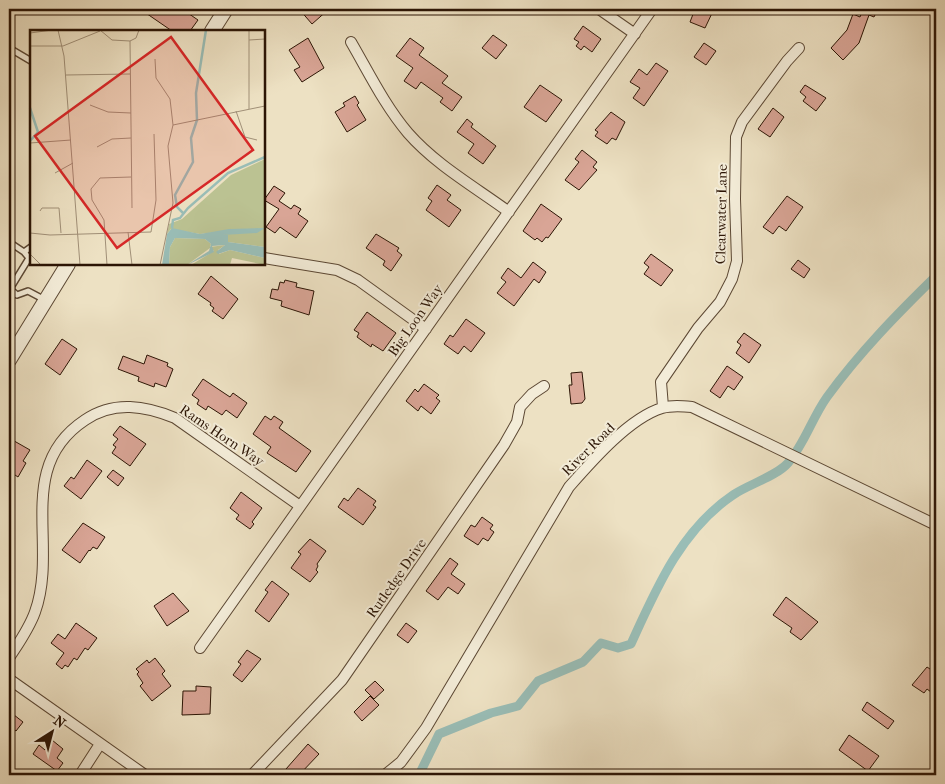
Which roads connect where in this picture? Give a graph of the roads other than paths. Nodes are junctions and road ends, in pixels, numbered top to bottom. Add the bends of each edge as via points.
1 (226, 9) edge
2 (599, 9) edge
3 (652, 9) edge
4 (213, 30) edge
5 (634, 34) junction
6 (351, 42) dead end
7 (9, 48) edge
8 (800, 48) dead end
9 (30, 60) edge
10 (509, 212) junction
11 (9, 242) edge
12 (30, 247) edge
13 (24, 252) junction
14 (265, 258) edge
15 (67, 265) edge
16 (46, 300) junction
17 (426, 328) junction
18 (9, 360) edge
19 (544, 386) dead end
20 (663, 408) junction
21 (300, 506) junction
22 (936, 525) edge
23 (200, 648) dead end
24 (9, 658) edge
25 (9, 679) edge
26 (100, 744) junction
27 (80, 775) edge
28 (145, 775) edge
29 (252, 775) edge
30 (385, 775) edge

1 - 4 street
2 - 5 street
3 - 5 street, Big Loon Way
5 - 10 street, Big Loon Way
6 - 10 street via 390,110 409,134 432,156
7 - 9 lane
8 - 20 street, Clearwater Lane via 742,122 736,137 737,261 720,302 661,382
10 - 17 street, Big Loon Way
11 - 13 lane
12 - 13 lane
13 - 16 lane via 29,258 10,289 17,295 28,291
14 - 17 street via 337,270 358,280
15 - 16 street
16 - 18 street
17 - 21 street, Big Loon Way
19 - 29 street, Rutledge Drive via 520,407 517,422 504,445 342,680
20 - 22 street, River Road via 692,407
20 - 30 street, River Road via 651,412 630,427 569,487 426,728 401,762
21 - 23 street, Big Loon Way
21 - 24 street, Rams Horn Way via 168,415 152,408 130,406 90,416 61,440 50,458 44,478 41,580 35,612
25 - 26 street
26 - 27 street
26 - 28 street

